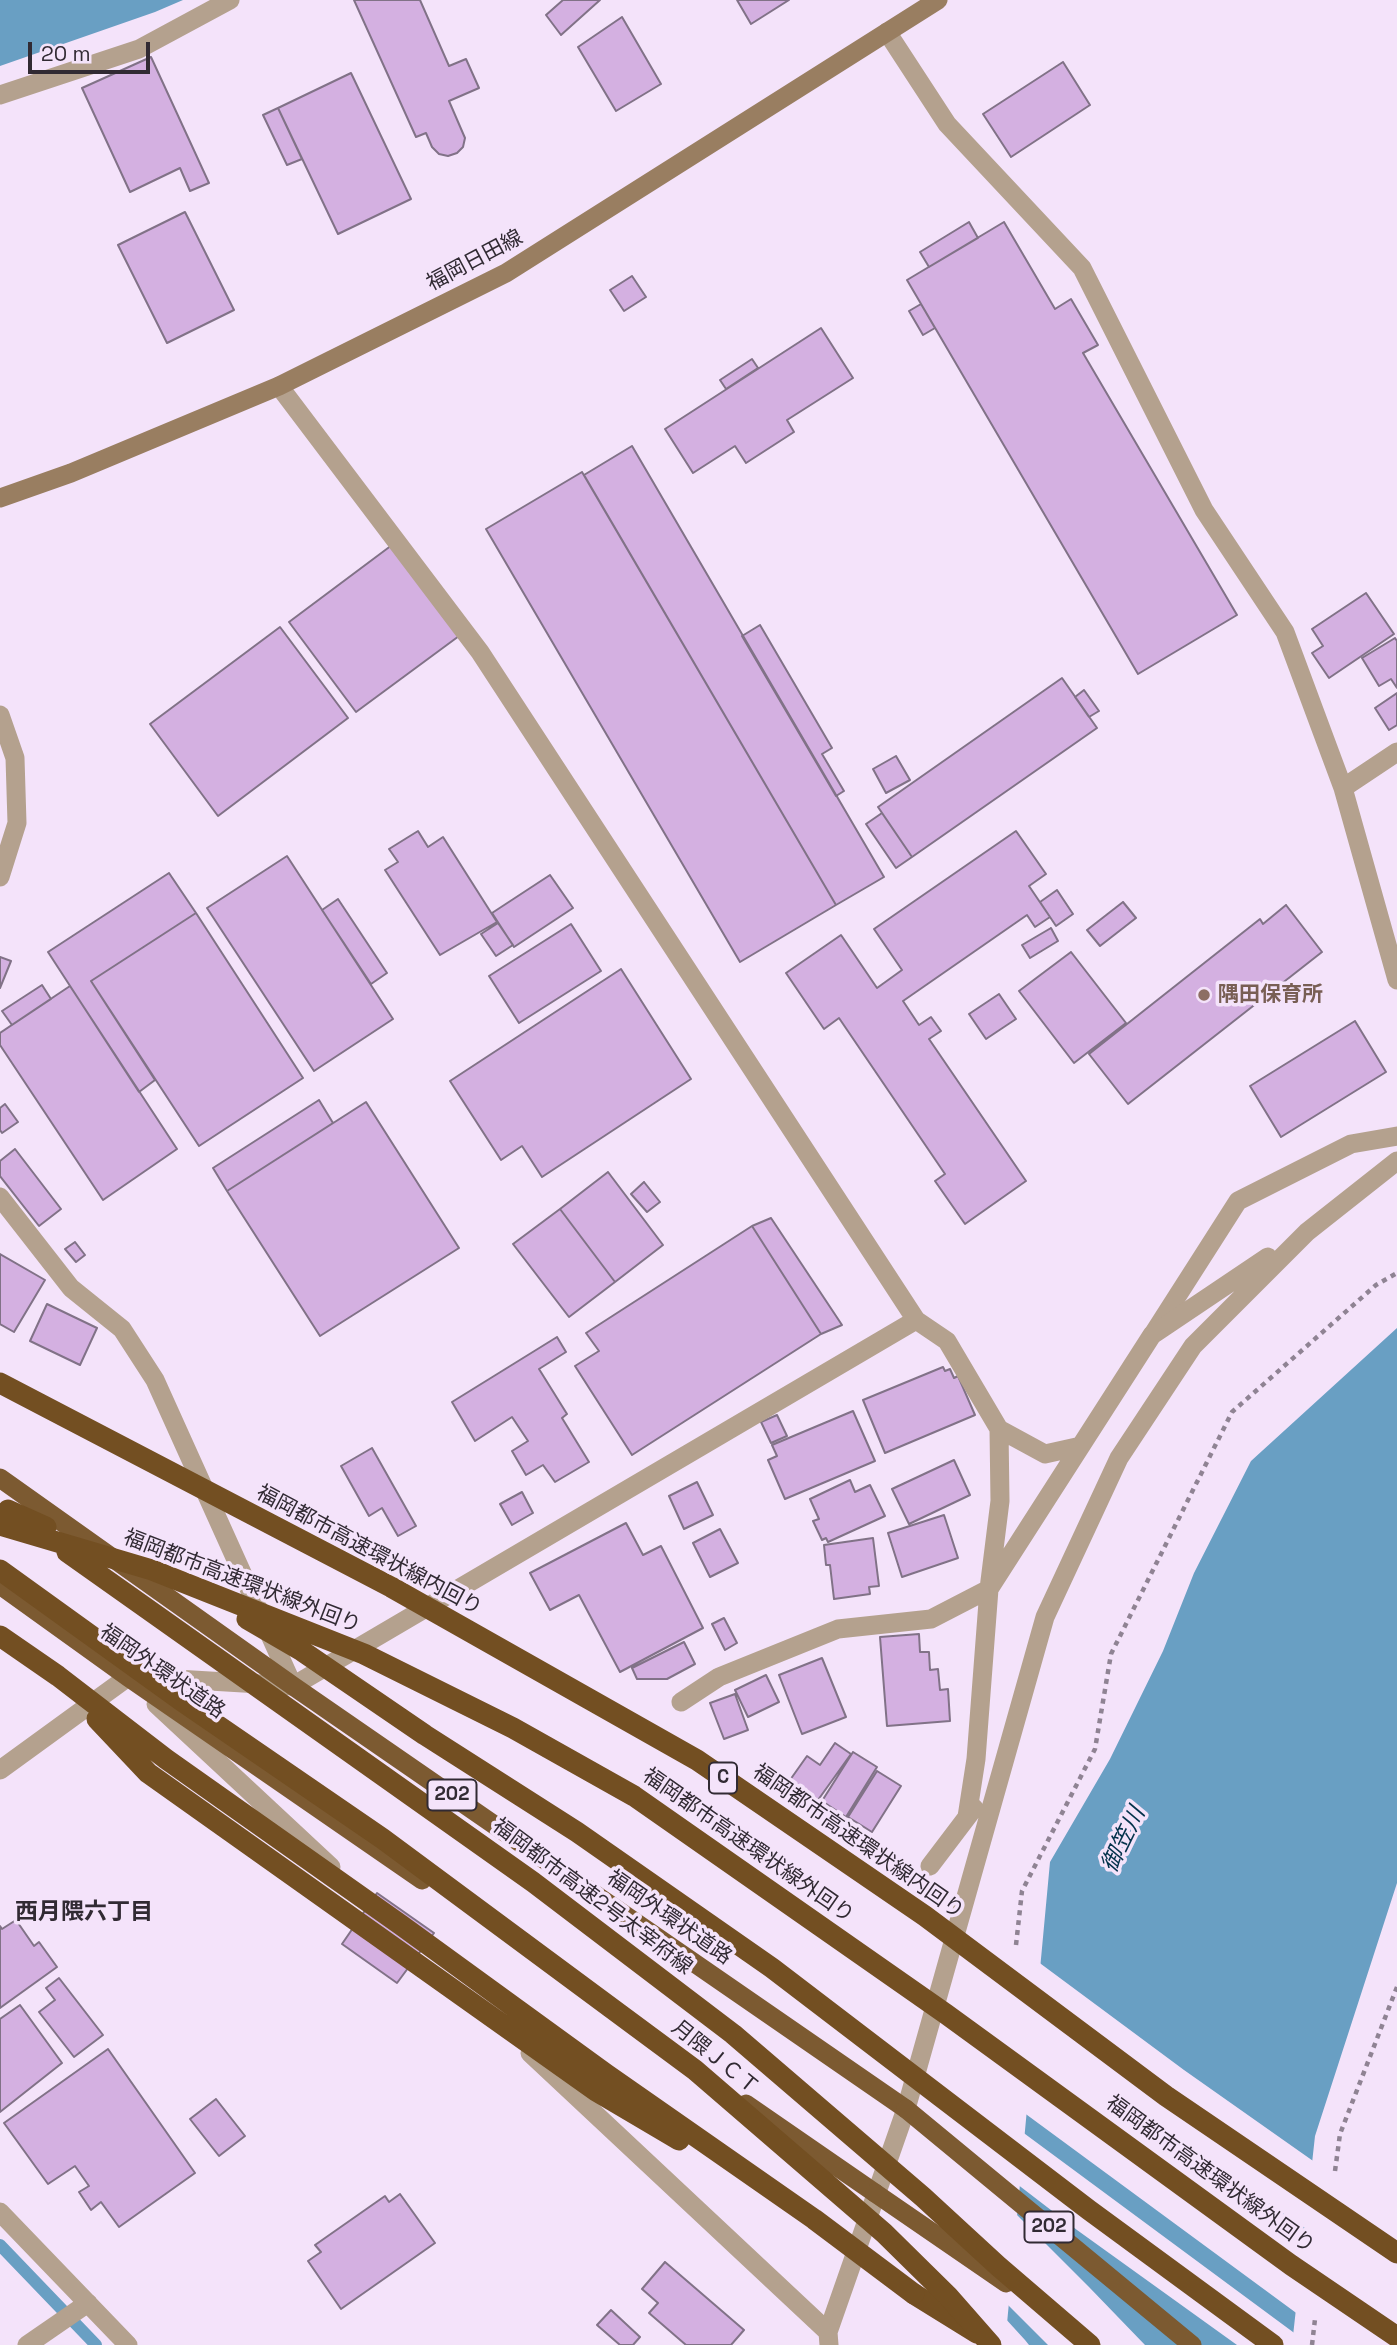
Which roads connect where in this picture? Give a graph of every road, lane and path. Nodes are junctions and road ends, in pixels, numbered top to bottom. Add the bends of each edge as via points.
1 (230, 0) edge
2 (937, 0) edge
3 (887, 32) junction
4 (0, 95) edge
5 (279, 386) junction
6 (0, 498) edge
7 (0, 715) edge
8 (1397, 752) edge
9 (1343, 788) junction
10 (0, 877) edge
11 (1397, 980) edge
12 (1397, 1136) edge
13 (1397, 1161) edge
14 (0, 1197) edge
15 (1307, 1231) junction
16 (1397, 1273) edge
17 (915, 1320) junction
18 (1152, 1335) junction
19 (0, 1384) edge
20 (999, 1429) junction
21 (1081, 1446) junction
22 (0, 1479) edge
23 (3, 1513) edge
24 (0, 1570) edge
25 (0, 1585) edge
26 (989, 1589) junction
27 (0, 1636) edge
28 (128, 1677) junction
29 (293, 1686) junction
30 (681, 1702) dead end
31 (1004, 1768) junction
32 (0, 1770) edge
33 (967, 1817) junction
34 (930, 1866) dead end
35 (1016, 1946) dead end
36 (1397, 1987) edge
37 (906, 2109) junction
38 (1335, 2174) dead end
39 (875, 2193) junction
40 (0, 2212) edge
41 (1397, 2253) edge
42 (88, 2302) junction
43 (1315, 2319) dead end
44 (1397, 2337) edge
45 (829, 2339) edge
46 (27, 2345) edge
47 (128, 2345) edge
48 (991, 2345) edge
49 (997, 2345) edge
50 (1091, 2345) edge
51 (1192, 2345) edge
52 (1273, 2345) edge
53 (1312, 2345) edge

1 - 4 street via 139,49
2 - 3 main road, 福岡日田線
3 - 5 main road, 福岡日田線 via 506,273
3 - 9 street via 947,124 1082,268 1204,510 1285,632
5 - 6 main road, 福岡日田線
5 - 17 street via 480,652
7 - 10 street via 15,758 17,823
8 - 9 street
9 - 11 street
12 - 18 street via 1351,1143 1238,1201
13 - 15 street
14 - 29 street via 71,1288 122,1329 155,1380
15 - 18 street
15 - 31 street via 1193,1346 1118,1458 1045,1617
16 - 35 path via 1376,1285 1231,1412 1111,1654 1095,1749 1022,1891
17 - 20 street via 947,1341
17 - 29 street
18 - 21 street
19 - 41 highway, 福岡都市高速環状線内回り / C, bridge via 391,1587 696,1760 925,1916 1166,2096
20 - 21 street via 1045,1454
20 - 26 street via 999,1501
21 - 26 street
22 - 29 highway, 福岡外環状道路 / 202
23 - 44 highway, 福岡都市高速環状線外回り, bridge via 363,1654 513,1728 634,1796
23 - 50 highway, 福岡都市高速2号太宰府線, bridge via 533,1882 733,2034
23 - 52 highway, bridge via 247,1619 302,1651 577,1832 772,1968
24 - 48 highway, 月隈ＪＣＴ, bridge via 383,1839 695,2070 884,2233
25 - 28 highway, 福岡外環状道路
26 - 30 street via 931,1619 838,1629 719,1677
26 - 33 street
27 - 49 highway, bridge via 914,2294
28 - 29 street
28 - 32 street
28 - 39 highway, 福岡外環状道路
28 - 45 street
29 - 37 highway, 福岡外環状道路 / 202
31 - 33 street
31 - 37 street
33 - 34 street
36 - 38 path via 1340,2134
37 - 39 street
37 - 51 highway, 福岡外環状道路 / 202, bridge
39 - 45 street
39 - 50 highway, 福岡外環状道路, bridge
40 - 42 street
42 - 46 street
42 - 47 street
43 - 53 path

